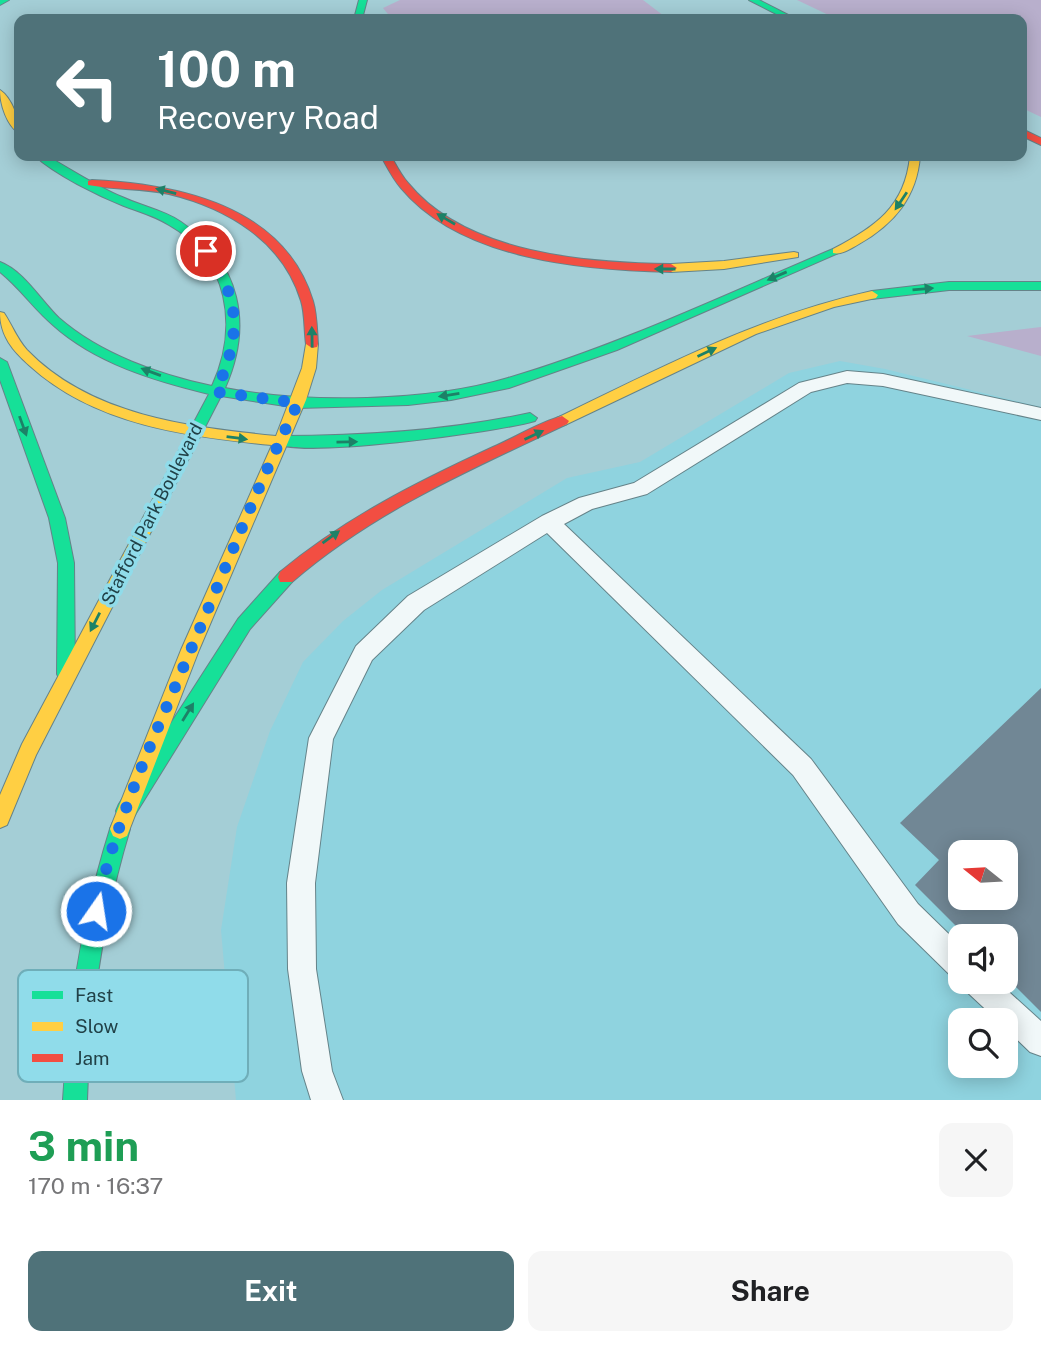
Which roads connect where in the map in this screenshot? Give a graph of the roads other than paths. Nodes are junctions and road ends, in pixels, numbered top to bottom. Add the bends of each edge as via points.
1 (5, 0) edge
2 (753, 0) edge
3 (0, 3) edge
4 (734, 5) dead end
5 (749, 14) edge
6 (782, 14) edge
7 (0, 93) edge
8 (14, 120) edge
9 (48, 161) edge
10 (389, 161) edge
11 (916, 161) edge
12 (92, 183) junction
13 (839, 249) junction
14 (0, 266) edge
15 (1041, 286) edge
16 (0, 316) edge
17 (0, 362) edge
18 (645, 382) junction
19 (216, 392) junction
20 (298, 403) junction
21 (1041, 414) edge
22 (195, 431) junction
23 (279, 441) junction
24 (549, 522) junction
25 (66, 679) junction
26 (126, 811) junction
27 (0, 818) edge
28 (948, 952) edge
29 (85, 970) edge
30 (990, 994) edge
31 (1041, 1041) edge
32 (76, 1082) edge
33 (75, 1100) edge
34 (327, 1100) edge

1 - 3 main road
2 - 6 main road
4 - 5 main road
7 - 8 main road
9 - 12 main road, Stafford Park Boulevard
13 -> 10 main road via 681,268 622,267 547,257 499,244 436,213 406,188
11 -> 13 main road via 910,187 895,210 867,234
12 - 19 main road, Stafford Park Boulevard via 118,200 179,226 206,251 225,279 236,325 231,354
20 -> 12 main road, Stafford Park Boulevard via 309,368 312,327 301,276 284,250 241,217 205,202 142,185
13 -> 20 main road via 530,377 443,396
19 -> 14 main road via 133,365 85,342 50,317 18,278
18 -> 15 main road via 772,323 859,296 970,285
16 - 22 main road via 22,351 63,384 120,410
17 -> 25 main road via 59,529 66,563
23 -> 18 main road via 371,442 484,429
26 -> 18 main road via 244,624 317,548 380,506
19 - 20 main road
19 - 22 main road, Stafford Park Boulevard
20 - 23 main road, Stafford Park Boulevard
21 - 24 lane via 883,380 847,377 805,387 640,489 586,503
22 -> 23 main road
22 -> 25 main road, Stafford Park Boulevard
23 - 26 main road, Stafford Park Boulevard
24 - 28 lane via 802,768 908,914
24 - 34 lane via 416,603 364,653 321,738 301,883 302,969 317,1071
25 - 27 main road, Stafford Park Boulevard
26 - 29 main road, Stafford Park Boulevard via 101,885
30 - 31 lane
32 - 33 main road, Stafford Park Boulevard

